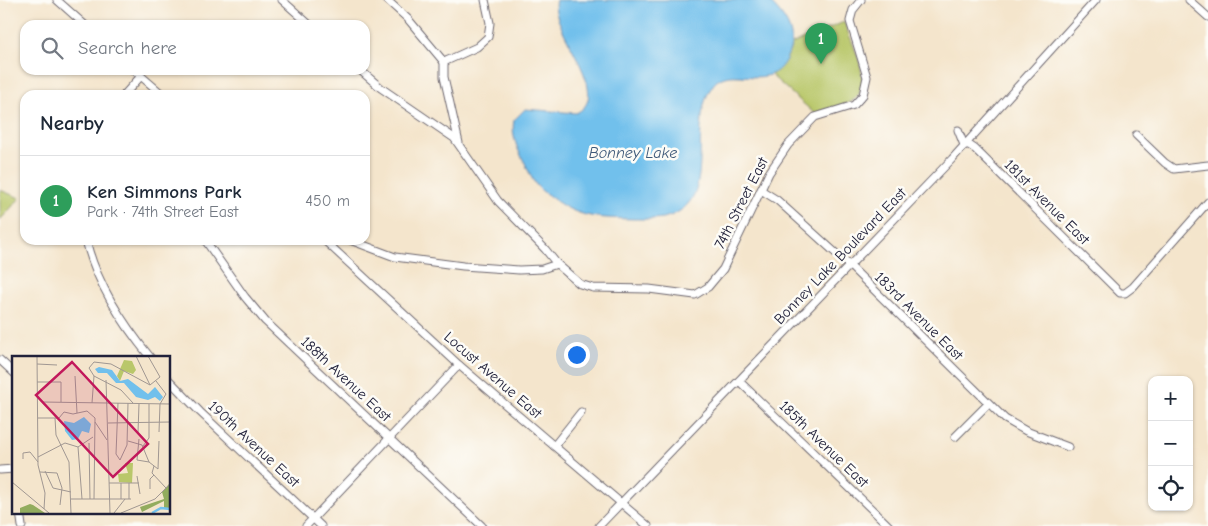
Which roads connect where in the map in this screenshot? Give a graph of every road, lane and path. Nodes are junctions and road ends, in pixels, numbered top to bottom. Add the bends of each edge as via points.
1 (57, 0) edge
2 (282, 0) edge
3 (387, 0) edge
4 (485, 0) edge
5 (861, 0) edge
6 (1096, 0) edge
7 (1189, 0) edge
8 (1208, 17) edge
9 (79, 20) edge
10 (304, 20) edge
11 (444, 62) junction
12 (366, 75) edge
13 (141, 76) joint
14 (128, 90) edge
15 (157, 90) edge
16 (958, 130) dead end
17 (1136, 135) dead end
18 (459, 143) junction
19 (964, 145) junction
20 (1208, 165) edge
21 (761, 190) junction
22 (1208, 202) edge
23 (88, 245) edge
24 (209, 245) edge
25 (329, 245) edge
26 (363, 245) edge
27 (556, 264) junction
28 (850, 266) junction
29 (149, 356) edge
30 (0, 360) edge
31 (459, 365) junction
32 (12, 371) edge
33 (739, 381) junction
34 (170, 383) edge
35 (988, 404) junction
36 (581, 412) dead end
37 (955, 437) dead end
38 (389, 439) junction
39 (554, 446) junction
40 (1068, 447) dead end
41 (622, 503) junction
42 (313, 518) junction
43 (306, 526) edge
44 (321, 526) edge
45 (482, 526) edge
46 (599, 526) edge
47 (648, 526) edge
48 (890, 526) edge

1 - 9 street
2 - 10 street
3 - 11 street via 408,19
4 - 11 street via 490,29 486,40
5 - 21 street, 74th Street East via 850,21 866,70 863,95 854,105 826,112 809,122 780,155
6 - 19 street, Bonney Lake Boulevard East
7 - 8 street
11 - 18 street via 444,77
12 - 18 street
13 - 14 street
13 - 15 street
16 - 19 street
17 - 20 street via 1174,169
18 - 27 street via 498,202
19 - 22 street, 181st Avenue East via 975,149 1111,286 1122,293 1133,287
19 - 28 street, Bonney Lake Boulevard East
21 - 27 street, 74th Street East via 730,254 715,279 700,293 588,287
21 - 28 street, 183rd Avenue East via 777,200
23 - 29 street via 101,282
24 - 38 street, 188th Avenue East via 265,321
25 - 31 street, Locust Avenue East
26 - 27 street via 395,257 463,266 519,270 542,269
28 - 33 street, Bonney Lake Boulevard East
28 - 35 street, 183rd Avenue East
30 - 32 street
31 - 38 street
31 - 39 street, Locust Avenue East
33 - 41 street, Bonney Lake Boulevard East
33 - 48 street, 185th Avenue East
34 - 42 street, 190th Avenue East
35 - 37 street
35 - 40 street, 183rd Avenue East via 1019,428
36 - 39 street
38 - 42 street
38 - 45 street, 188th Avenue East
39 - 41 street, Locust Avenue East
41 - 46 street, Bonney Lake Boulevard East
41 - 47 street, Locust Avenue East
42 - 43 street
42 - 44 street, 190th Avenue East

